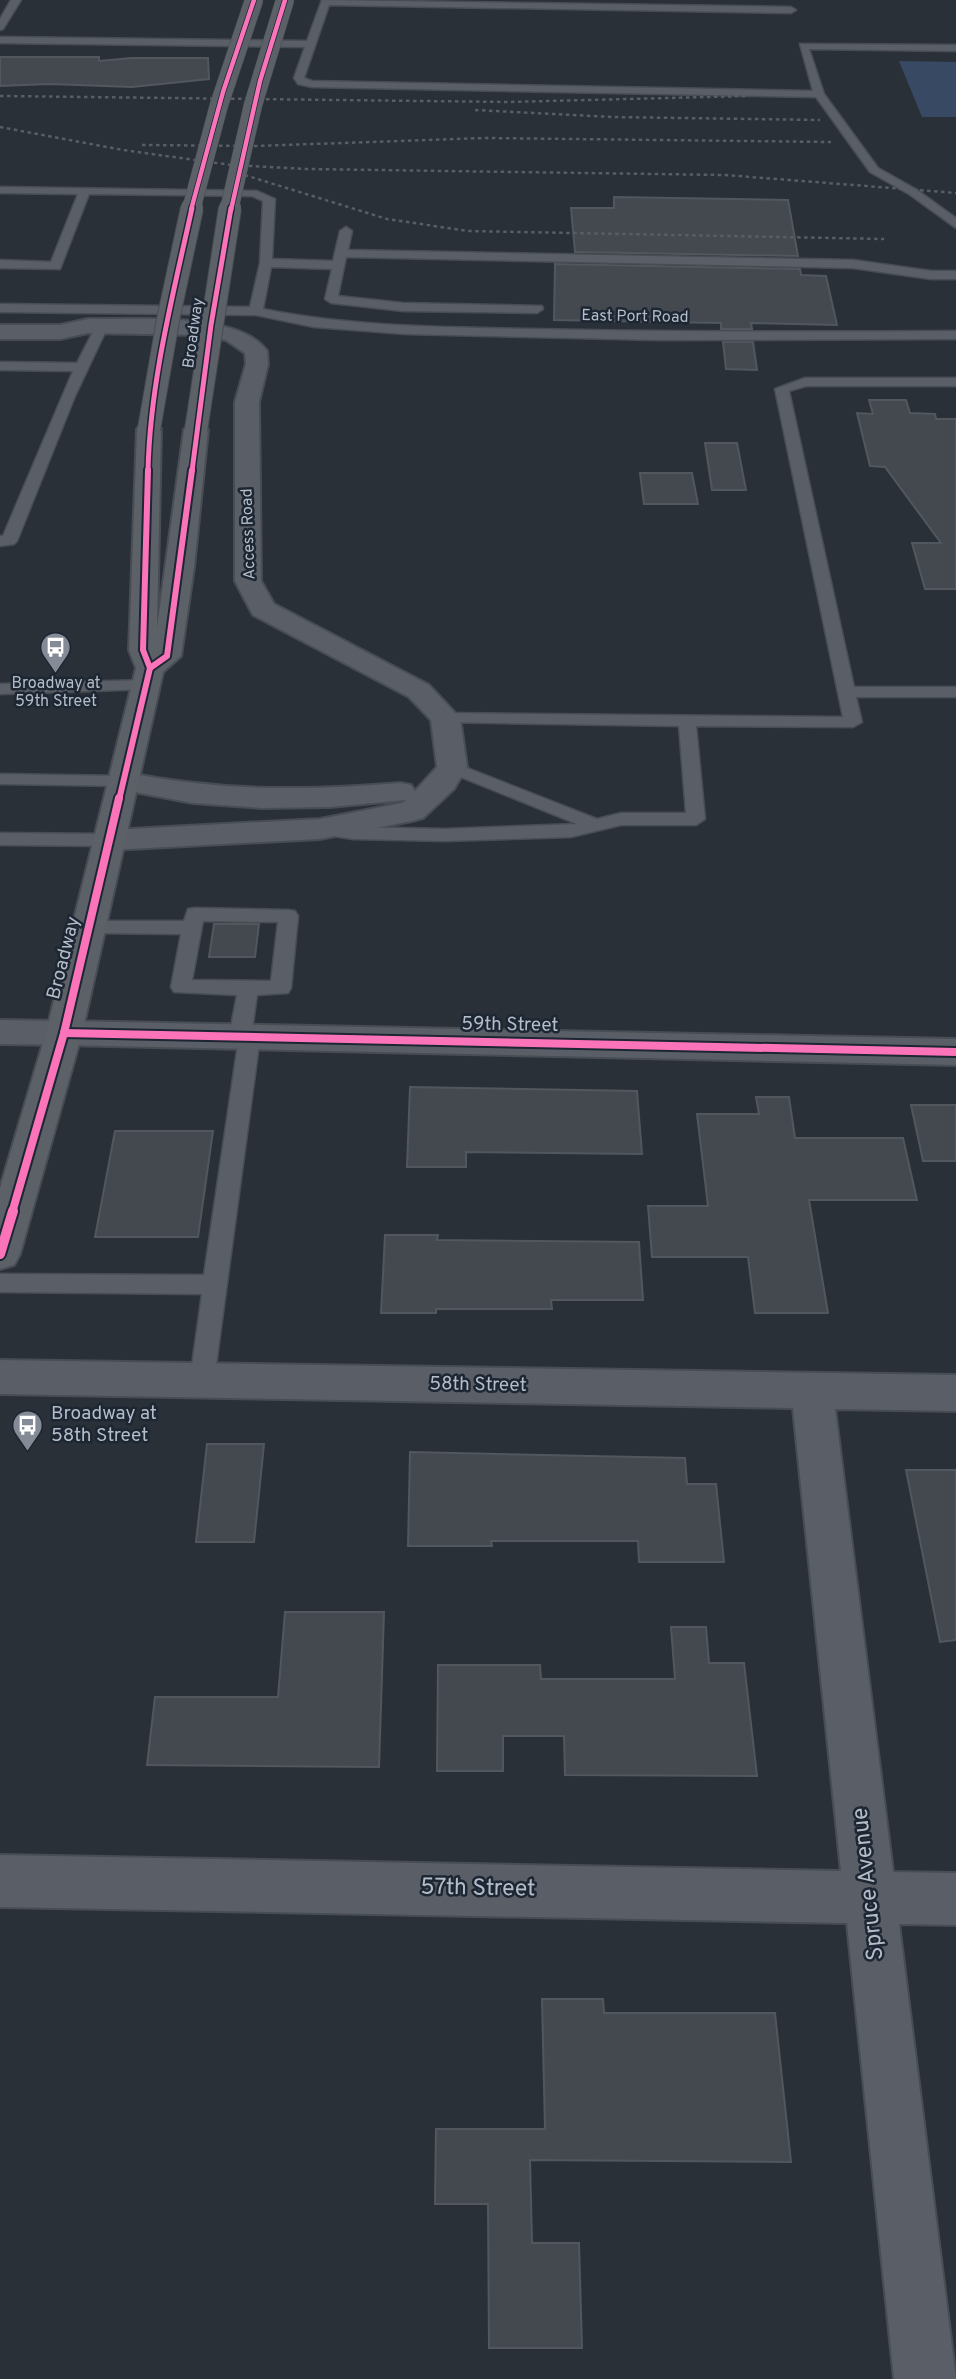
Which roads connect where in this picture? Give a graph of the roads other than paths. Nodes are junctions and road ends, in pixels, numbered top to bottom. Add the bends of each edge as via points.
1 (3, 0) edge
2 (16, 0) edge
3 (254, 0) edge
4 (285, 0) edge
5 (348, 1) edge
6 (477, 2) edge
7 (607, 3) edge
8 (0, 5) edge
9 (790, 5) edge
10 (795, 22) dead end
11 (0, 27) edge
12 (799, 34) dead end
13 (0, 40) edge
14 (311, 44) junction
15 (803, 46) junction
16 (956, 48) edge
17 (818, 90) junction
18 (0, 190) edge
19 (85, 191) junction
20 (956, 224) edge
21 (346, 231) dead end
22 (340, 259) junction
23 (266, 263) junction
24 (0, 264) edge
25 (956, 275) edge
26 (0, 308) edge
27 (537, 309) dead end
28 (256, 311) junction
29 (0, 320) edge
30 (95, 326) junction
31 (0, 332) edge
32 (233, 334) junction
33 (956, 335) edge
34 (0, 366) edge
35 (82, 367) junction
36 (956, 382) edge
37 (0, 541) edge
38 (148, 676) junction
39 (0, 690) edge
40 (847, 692) junction
41 (956, 692) edge
42 (445, 718) junction
43 (687, 721) junction
44 (448, 775) junction
45 (0, 779) edge
46 (124, 781) junction
47 (596, 825) junction
48 (320, 829) junction
49 (0, 839) edge
50 (111, 840) junction
51 (90, 927) junction
52 (192, 928) junction
53 (248, 987) junction
54 (0, 1032) edge
55 (64, 1033) junction
56 (244, 1037) junction
57 (956, 1052) edge
58 (0, 1254) edge
59 (0, 1283) edge
60 (215, 1285) junction
61 (0, 1377) edge
62 (202, 1380) junction
63 (812, 1390) junction
64 (956, 1392) edge
65 (0, 1881) edge
66 (870, 1896) junction
67 (956, 1899) edge
68 (925, 2379) edge

1 - 8 lane
2 - 11 lane
3 - 38 main road, Broadway, bridge via 185,232 149,429 142,650
4 - 38 main road, Broadway, bridge via 234,180 214,290 167,656
5 - 6 lane
5 - 14 lane via 325,2
6 - 7 lane
7 - 9 lane
9 - 10 lane
12 - 15 lane
13 - 14 lane
14 - 17 lane via 299,78 312,84
15 - 16 lane
15 - 17 lane
17 - 20 lane via 874,170
18 - 19 lane
19 - 23 lane via 253,194 269,199
19 - 24 lane via 56,265
21 - 22 lane
22 - 23 lane
22 - 25 lane via 853,264
22 - 27 lane via 331,299 402,307
23 - 28 lane
26 - 28 lane, East Port Road
28 - 32 lane
28 - 33 lane, East Port Road via 314,323 406,330
29 - 30 street
30 - 31 street via 60,332
30 - 32 street via 197,328
30 - 35 lane
32 - 42 street, Access Road via 256,351 247,402 248,581 263,609 419,691
34 - 35 lane
35 - 37 lane via 9,541
36 - 40 lane via 805,382 782,389
38 - 39 lane
38 - 46 main road, Broadway
40 - 41 lane
40 - 43 lane via 853,722
42 - 43 lane
42 - 44 street
43 - 47 lane via 696,819 621,819
44 - 46 street via 400,792 273,799 172,793
44 - 47 lane
44 - 48 street via 412,811
45 - 46 lane
46 - 50 main road, Broadway
47 - 48 lane via 571,831 445,835
48 - 50 street
49 - 50 lane
50 - 51 main road, Broadway
51 - 52 lane
51 - 55 main road, Broadway
52 - 53 lane via 181,987
52 - 53 lane via 195,915 288,916 281,988
53 - 56 lane
54 - 55 street, 59th Street
55 - 56 street, 59th Street
55 - 58 main road, Broadway
56 - 57 street, 59th Street
56 - 60 lane
59 - 60 lane
60 - 62 lane
61 - 62 street, 58th Street
62 - 63 street, 58th Street
63 - 64 street, 58th Street
63 - 66 street, Spruce Avenue
65 - 66 street, 57th Street
66 - 67 street, 57th Street
66 - 68 street, Spruce Avenue

